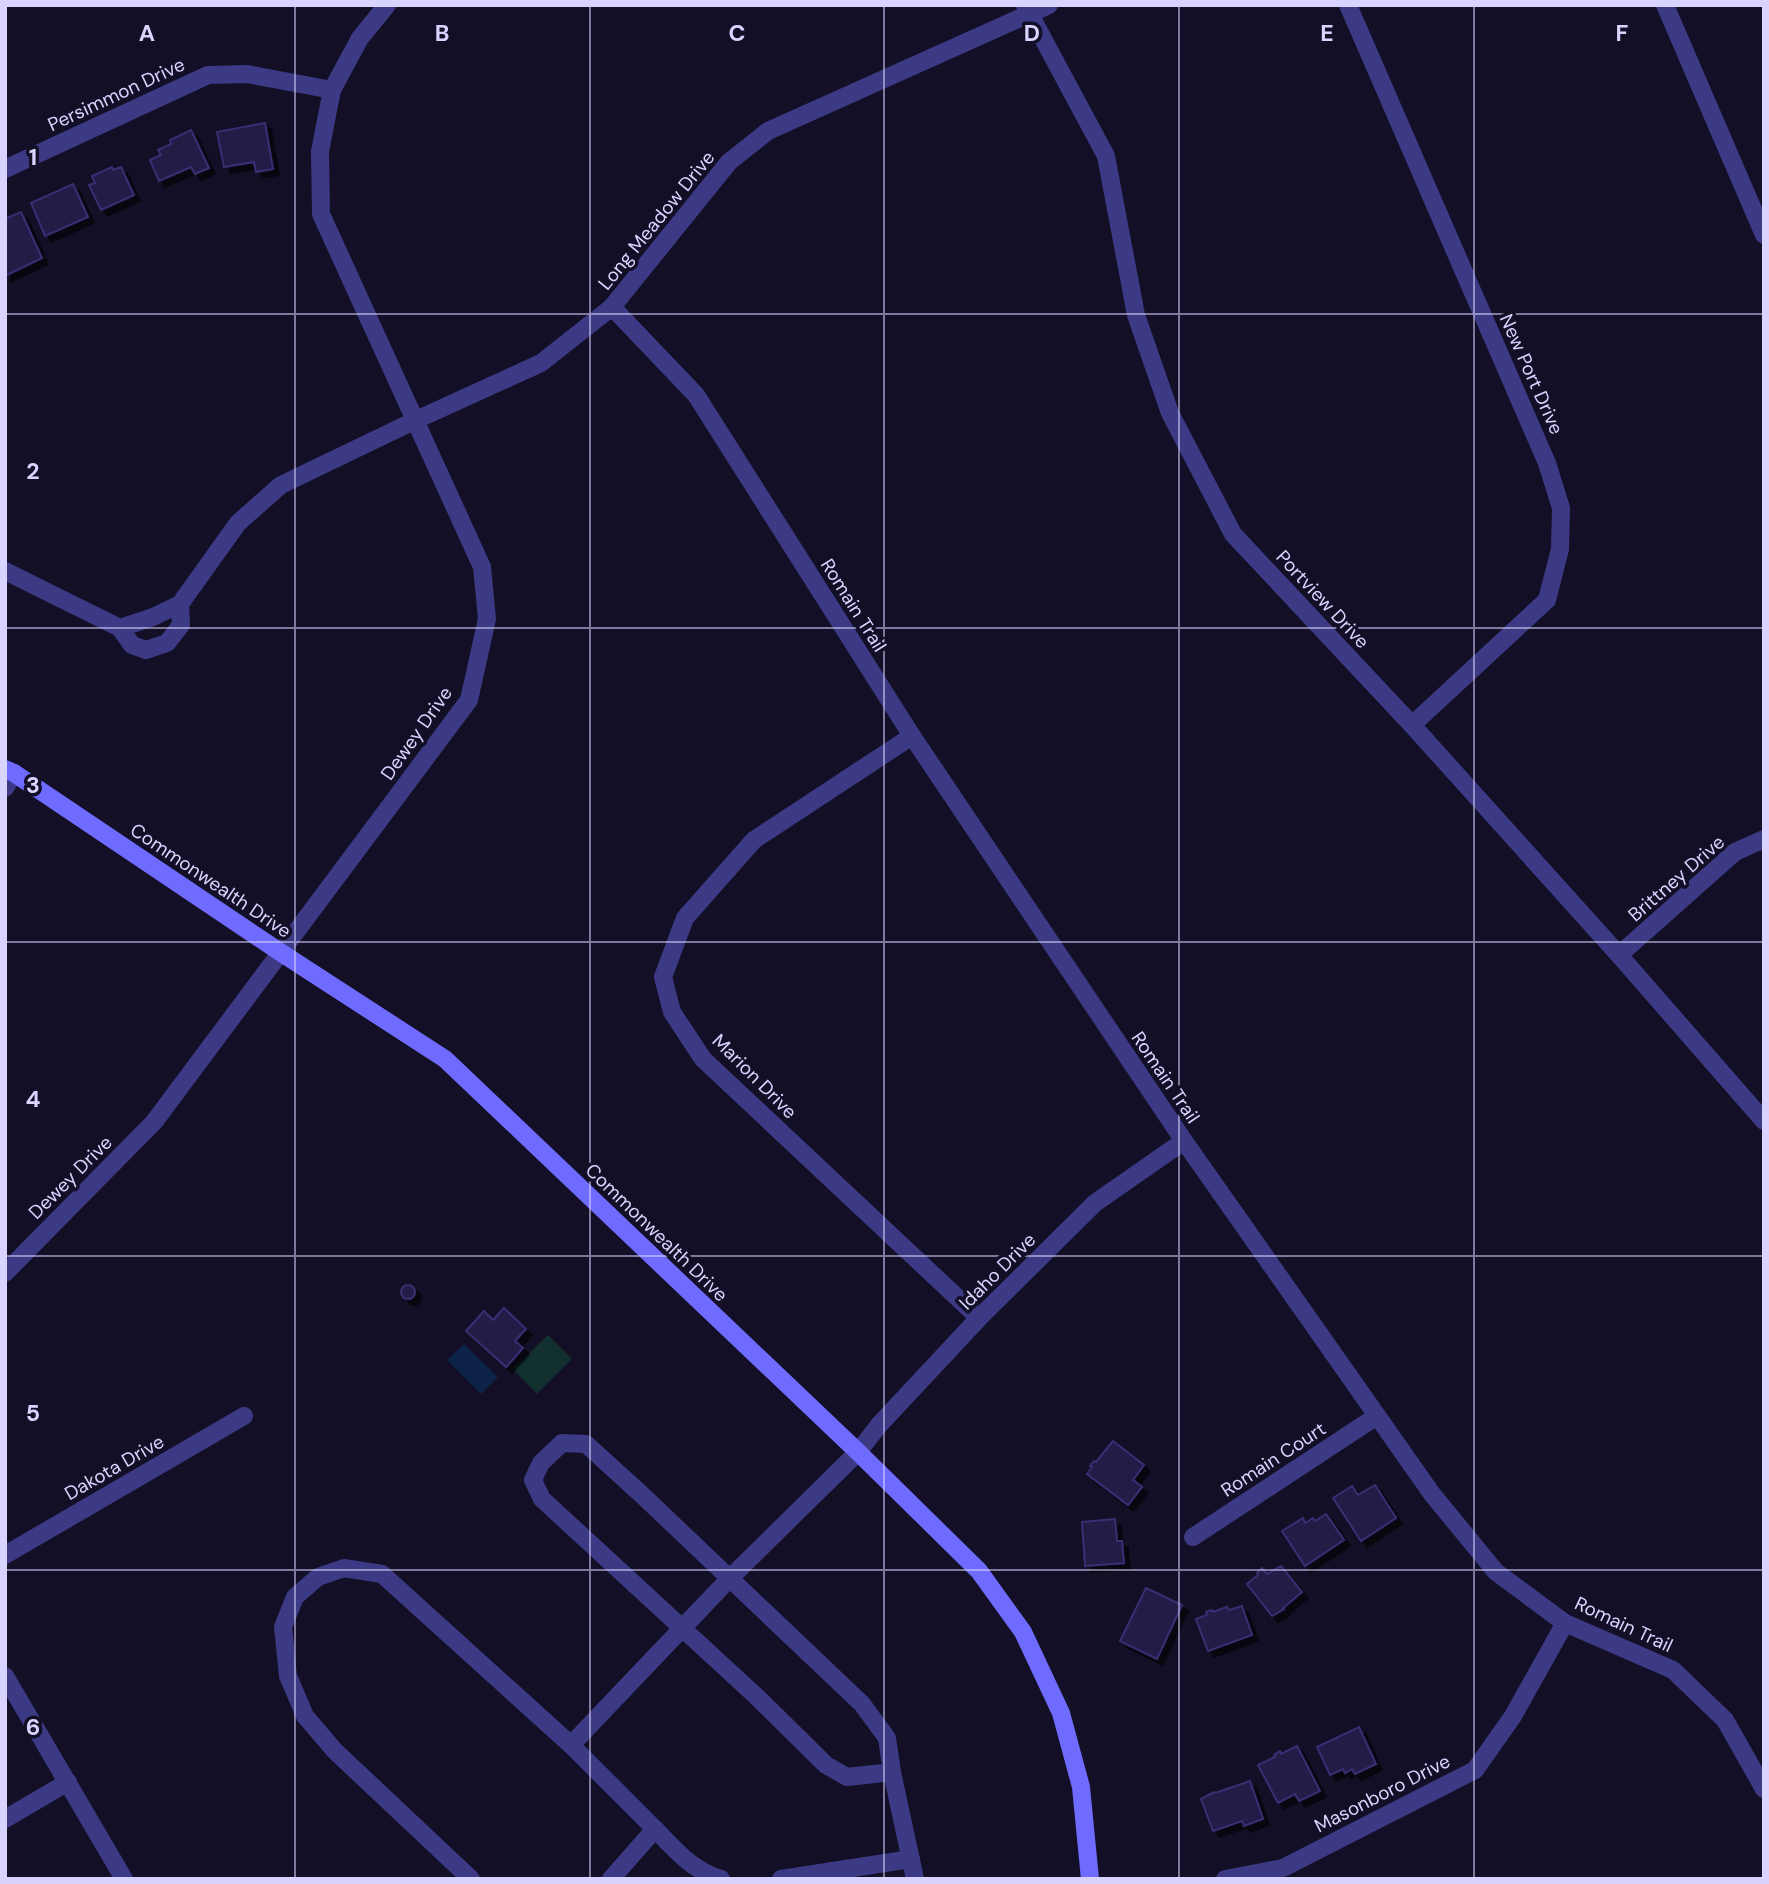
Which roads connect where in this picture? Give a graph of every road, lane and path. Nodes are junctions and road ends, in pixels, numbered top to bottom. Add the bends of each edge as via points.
1 (387, 5) edge
2 (1049, 5) edge
3 (1348, 5) edge
4 (1665, 5) edge
5 (1027, 10) edge
6 (332, 90) junction
7 (5, 169) edge
8 (1764, 235) edge
9 (612, 307) junction
10 (416, 420) junction
11 (5, 571) edge
12 (180, 604) junction
13 (120, 628) junction
14 (1412, 725) junction
15 (912, 736) junction
16 (8, 776) edge
17 (1764, 839) edge
18 (280, 952) junction
19 (1619, 955) junction
20 (1764, 1121) edge
21 (1184, 1141) junction
22 (5, 1273) edge
23 (979, 1318) junction
24 (244, 1416) dead end
25 (1377, 1416) junction
26 (858, 1452) junction
27 (1193, 1537) dead end
28 (5, 1555) edge
29 (730, 1578) junction
30 (1565, 1623) junction
31 (682, 1628) junction
32 (5, 1676) edge
33 (570, 1745) junction
34 (892, 1772) junction
35 (68, 1782) junction
36 (1764, 1789) edge
37 (5, 1819) edge
38 (655, 1829) junction
39 (911, 1859) junction
40 (124, 1879) edge
41 (471, 1879) edge
42 (611, 1879) edge
43 (721, 1879) edge
44 (780, 1879) edge
45 (915, 1879) edge
46 (1090, 1879) edge
47 (1225, 1879) edge

1 - 6 street, Dewey Drive via 360,37
2 - 5 street, Long Meadow Drive
3 - 14 street, New Port Drive via 1547,463 1561,508 1560,549 1546,600
4 - 8 street
5 - 9 street, Long Meadow Drive via 768,131 729,162
5 - 14 street, Portview Drive via 1106,156 1136,315 1170,413 1233,534
6 - 7 street, Persimmon Drive via 247,74 208,75
6 - 10 street, Dewey Drive via 320,151 321,214
9 - 10 street, Long Meadow Drive via 541,363
9 - 15 street, Romain Trail via 696,395
10 - 12 street via 281,485 238,523
10 - 18 street, Dewey Drive via 482,566 487,619 469,700
11 - 13 street
12 - 13 street
12 - 13 street via 181,625 167,643 146,650 132,645
14 - 19 street, Portview Drive
15 - 21 street, Romain Trail
15 - 23 street, Marion Drive via 754,840 685,918 663,977 672,1012 704,1059
16 - 18 street, Commonwealth Drive
17 - 19 street, Brittney Drive via 1735,852
18 - 22 street, Dewey Drive via 154,1122
18 - 26 street, Commonwealth Drive via 445,1059
19 - 20 street, Portview Drive
21 - 23 street, Idaho Drive via 1095,1203
21 - 25 street, Romain Trail
23 - 26 street, Idaho Drive
24 - 28 street, Dakota Drive
25 - 27 street, Romain Court
25 - 30 street, Romain Trail via 1432,1494 1496,1572
26 - 29 street, Idaho Drive
26 - 46 street, Commonwealth Drive via 979,1571 1023,1632 1061,1713 1081,1787
29 - 31 street, Idaho Drive
29 - 31 street via 586,1444 562,1443 541,1463 533,1480 542,1499
29 - 34 street via 862,1704 887,1738
30 - 36 street, Romain Trail via 1673,1670 1725,1720
30 - 47 street, Masonboro Drive via 1513,1716 1475,1770 1283,1868
31 - 33 street, Idaho Drive
31 - 34 street via 826,1765 848,1777
32 - 35 street
33 - 38 street
33 - 41 street via 382,1574 344,1568 318,1577 295,1597 283,1628 288,1676 304,1716
34 - 39 street
35 - 37 street
35 - 40 street
38 - 42 street
38 - 43 street via 682,1859
39 - 44 street
39 - 45 street

